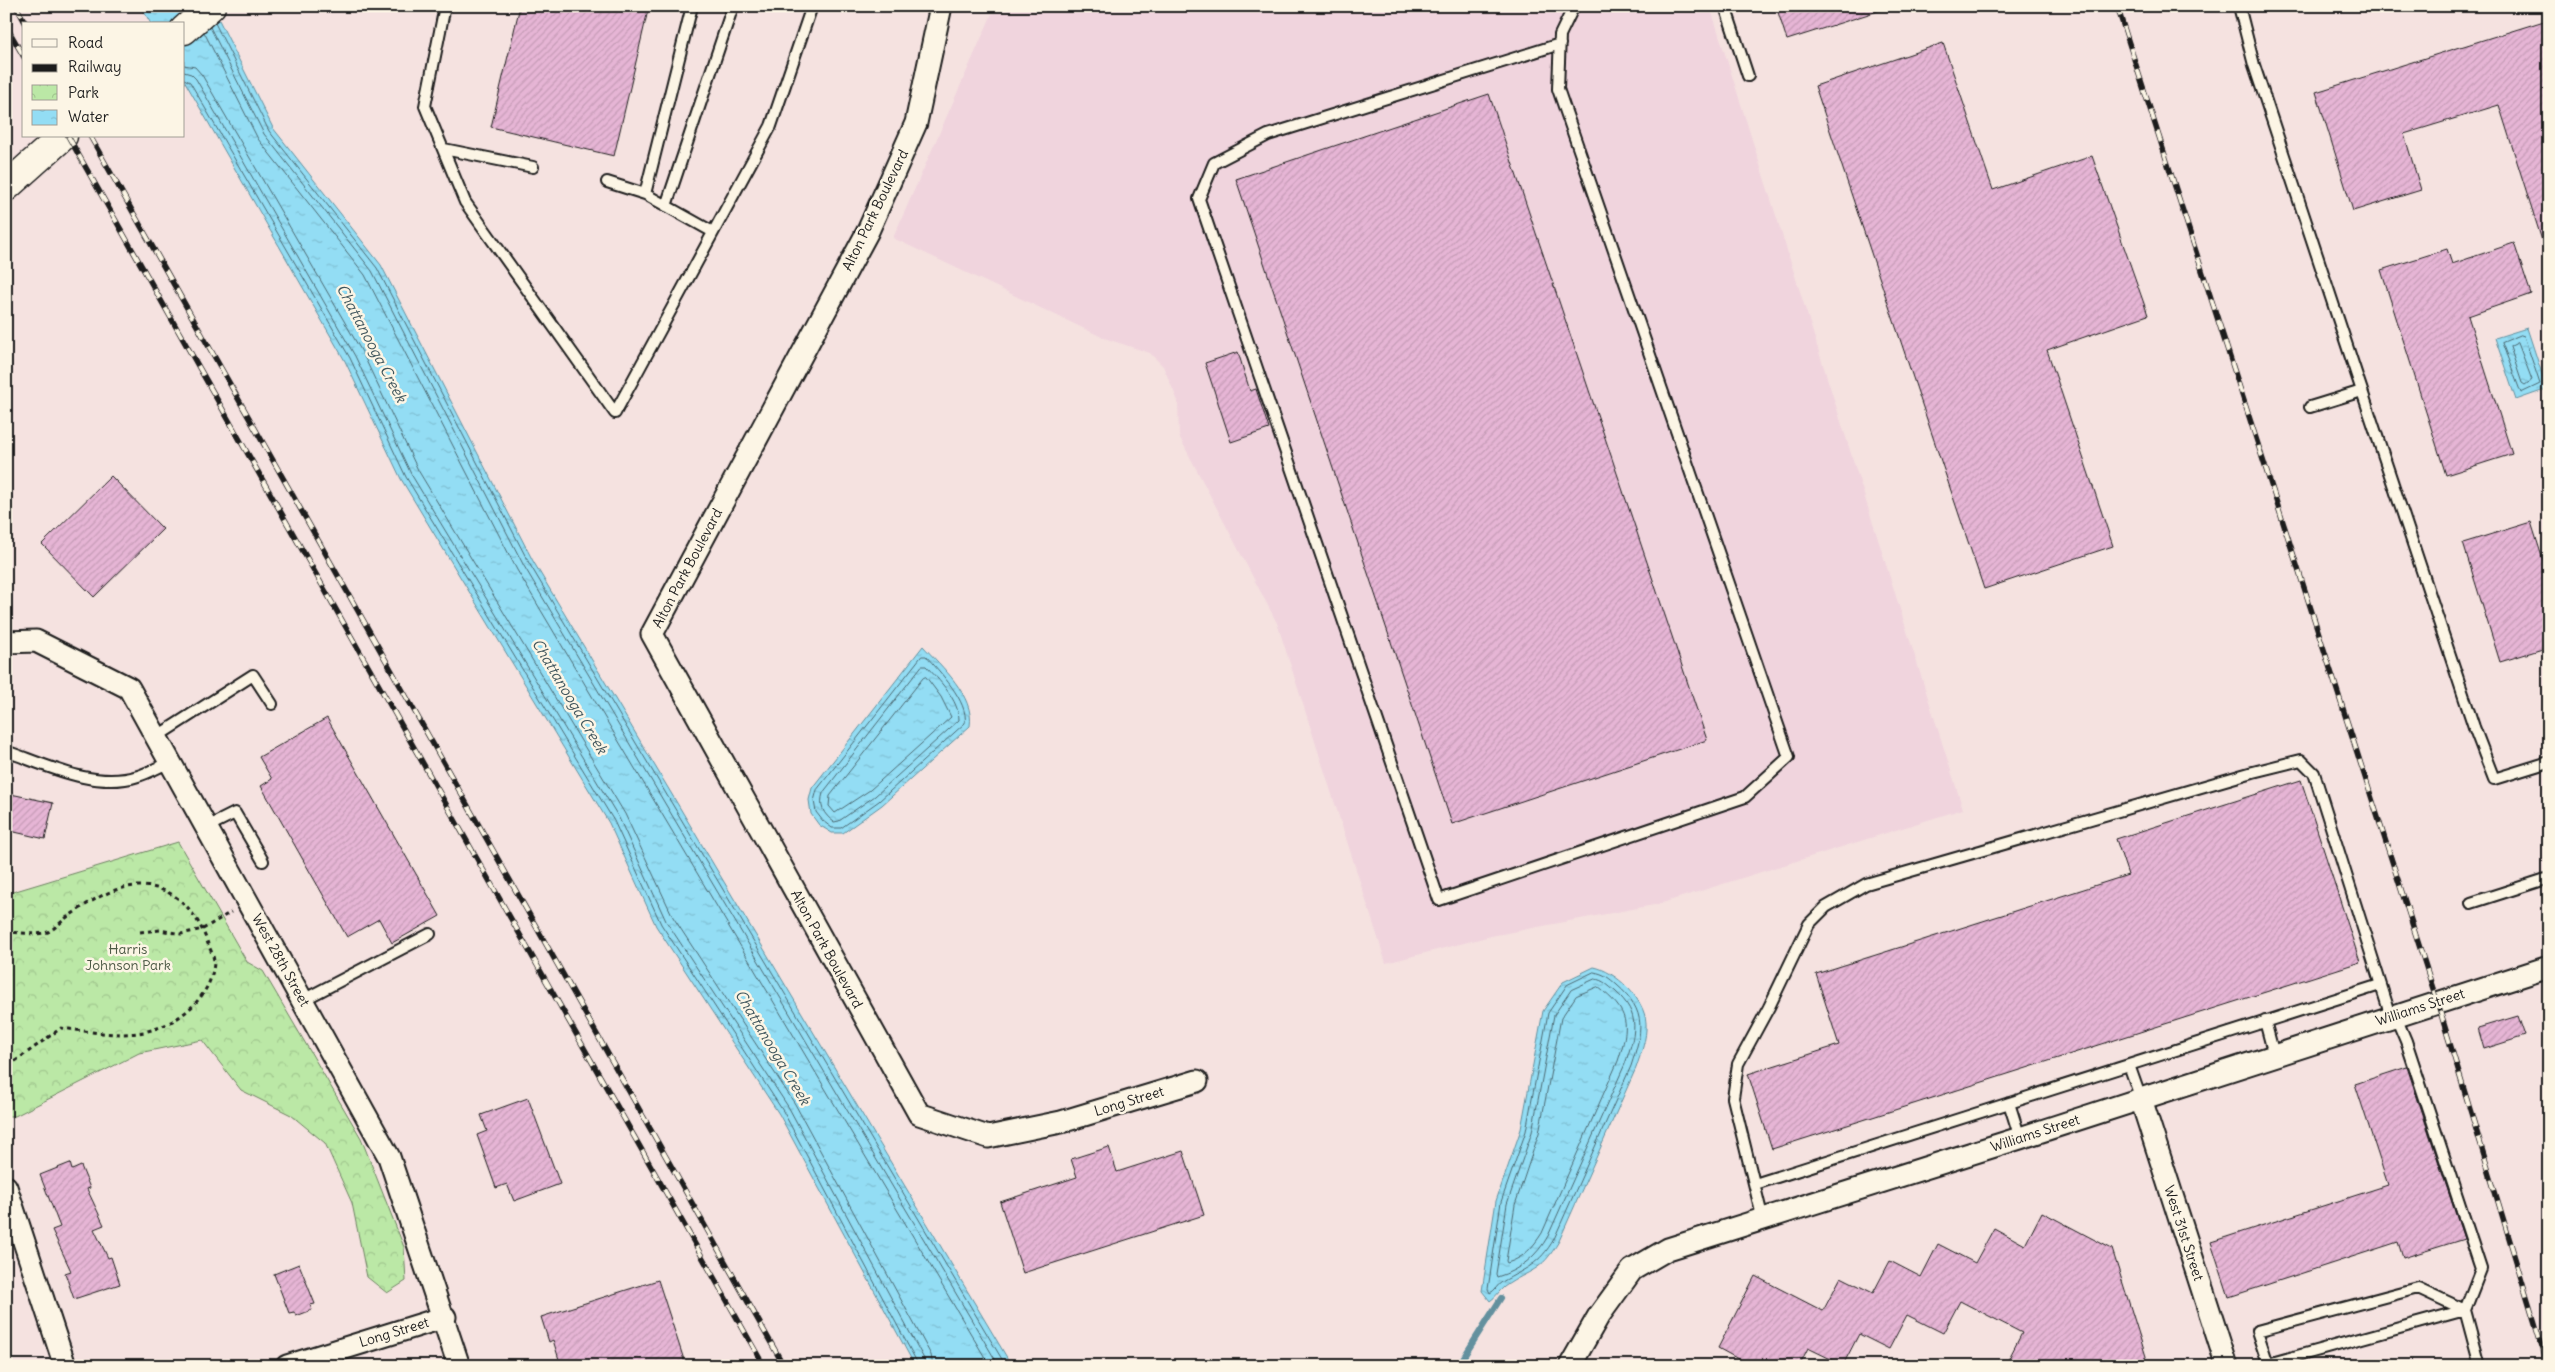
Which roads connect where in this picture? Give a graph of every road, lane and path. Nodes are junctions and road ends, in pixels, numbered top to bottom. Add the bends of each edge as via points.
1 (211, 6) edge
2 (445, 6) edge
3 (692, 6) edge
4 (733, 6) edge
5 (812, 6) edge
6 (1574, 6) edge
7 (1725, 6) edge
8 (2239, 6) edge
9 (945, 8) edge
10 (185, 29) edge
11 (1560, 44) junction
12 (1748, 76) dead end
13 (61, 138) edge
14 (444, 150) junction
15 (533, 167) dead end
16 (607, 182) dead end
17 (6, 187) edge
18 (645, 194) junction
19 (666, 206) junction
20 (713, 232) junction
21 (2362, 391) junction
22 (2310, 407) dead end
23 (6, 642) edge
24 (272, 704) dead end
25 (156, 737) junction
26 (6, 751) edge
27 (170, 762) junction
28 (2549, 762) edge
29 (207, 827) junction
30 (263, 861) dead end
31 (2549, 878) edge
32 (249, 903) junction
33 (2472, 903) dead end
34 (203, 929) junction
35 (6, 932) edge
36 (140, 932) dead end
37 (430, 934) dead end
38 (2549, 967) edge
39 (2380, 985) junction
40 (303, 1000) junction
41 (2393, 1016) junction
42 (2265, 1022) junction
43 (2274, 1055) junction
44 (6, 1064) edge
45 (2129, 1065) junction
46 (1197, 1081) dead end
47 (2140, 1099) junction
48 (2009, 1103) junction
49 (1061, 1122) joint
50 (2020, 1138) junction
51 (1755, 1184) junction
52 (6, 1187) edge
53 (1763, 1220) junction
54 (2465, 1310) junction
55 (445, 1317) junction
56 (65, 1366) edge
57 (287, 1366) edge
58 (459, 1366) edge
59 (1570, 1366) edge
60 (2227, 1366) edge
61 (2480, 1366) edge

1 - 10 main road
2 - 14 lane via 426,106
3 - 18 lane
4 - 19 lane
5 - 20 lane via 771,126
6 - 11 lane via 1560,35
7 - 12 lane
8 - 21 lane via 2254,65
9 - 49 street, Alton Park Boulevard via 916,123 868,231 652,634 919,1114 988,1137
11 - 11 lane via 1268,136 1214,164 1199,199 1439,900 1745,797 1789,757 1558,88
13 - 17 main road
14 - 15 lane
14 - 20 lane via 465,202 614,413
16 - 18 lane
18 - 19 lane
19 - 20 lane
21 - 22 lane
21 - 28 lane via 2494,779
23 - 25 street, West 28th Street via 36,640 129,688
24 - 25 lane via 253,675
25 - 27 street, West 28th Street
26 - 27 lane via 69,773 109,781 138,776
27 - 29 street, West 28th Street
29 - 30 lane via 235,812
29 - 32 street, West 28th Street
31 - 33 lane
32 - 34 path
32 - 40 street, West 28th Street
34 - 35 path via 196,915 181,901 163,891 142,886 120,888 93,900 48,932
34 - 36 path via 181,934 160,930
34 - 44 path via 214,961 208,985 190,1011 164,1025 138,1033 98,1033 61,1028 14,1062
37 - 40 lane
38 - 41 street, Williams Street
39 - 41 lane
39 - 42 lane
39 - 51 lane via 2314,773 2301,760 1866,884 1826,908 1809,924 1738,1064 1733,1098
40 - 55 street, West 28th Street via 390,1157
41 - 43 street, Williams Street
41 - 54 lane via 2406,1042 2481,1269
42 - 43 lane
42 - 45 lane
43 - 47 street, Williams Street
45 - 47 lane
45 - 48 lane
46 - 49 street, Long Street
47 - 50 street, Williams Street
47 - 60 street, West 31st Street
48 - 50 lane
48 - 51 lane
50 - 53 street, Williams Street
51 - 53 lane
52 - 56 street
53 - 59 street, Williams Street via 1668,1248 1632,1270 1598,1317
54 - 54 lane via 2418,1288 2257,1332 2268,1364
54 - 61 lane
55 - 57 street, Long Street
55 - 58 street, West 28th Street

